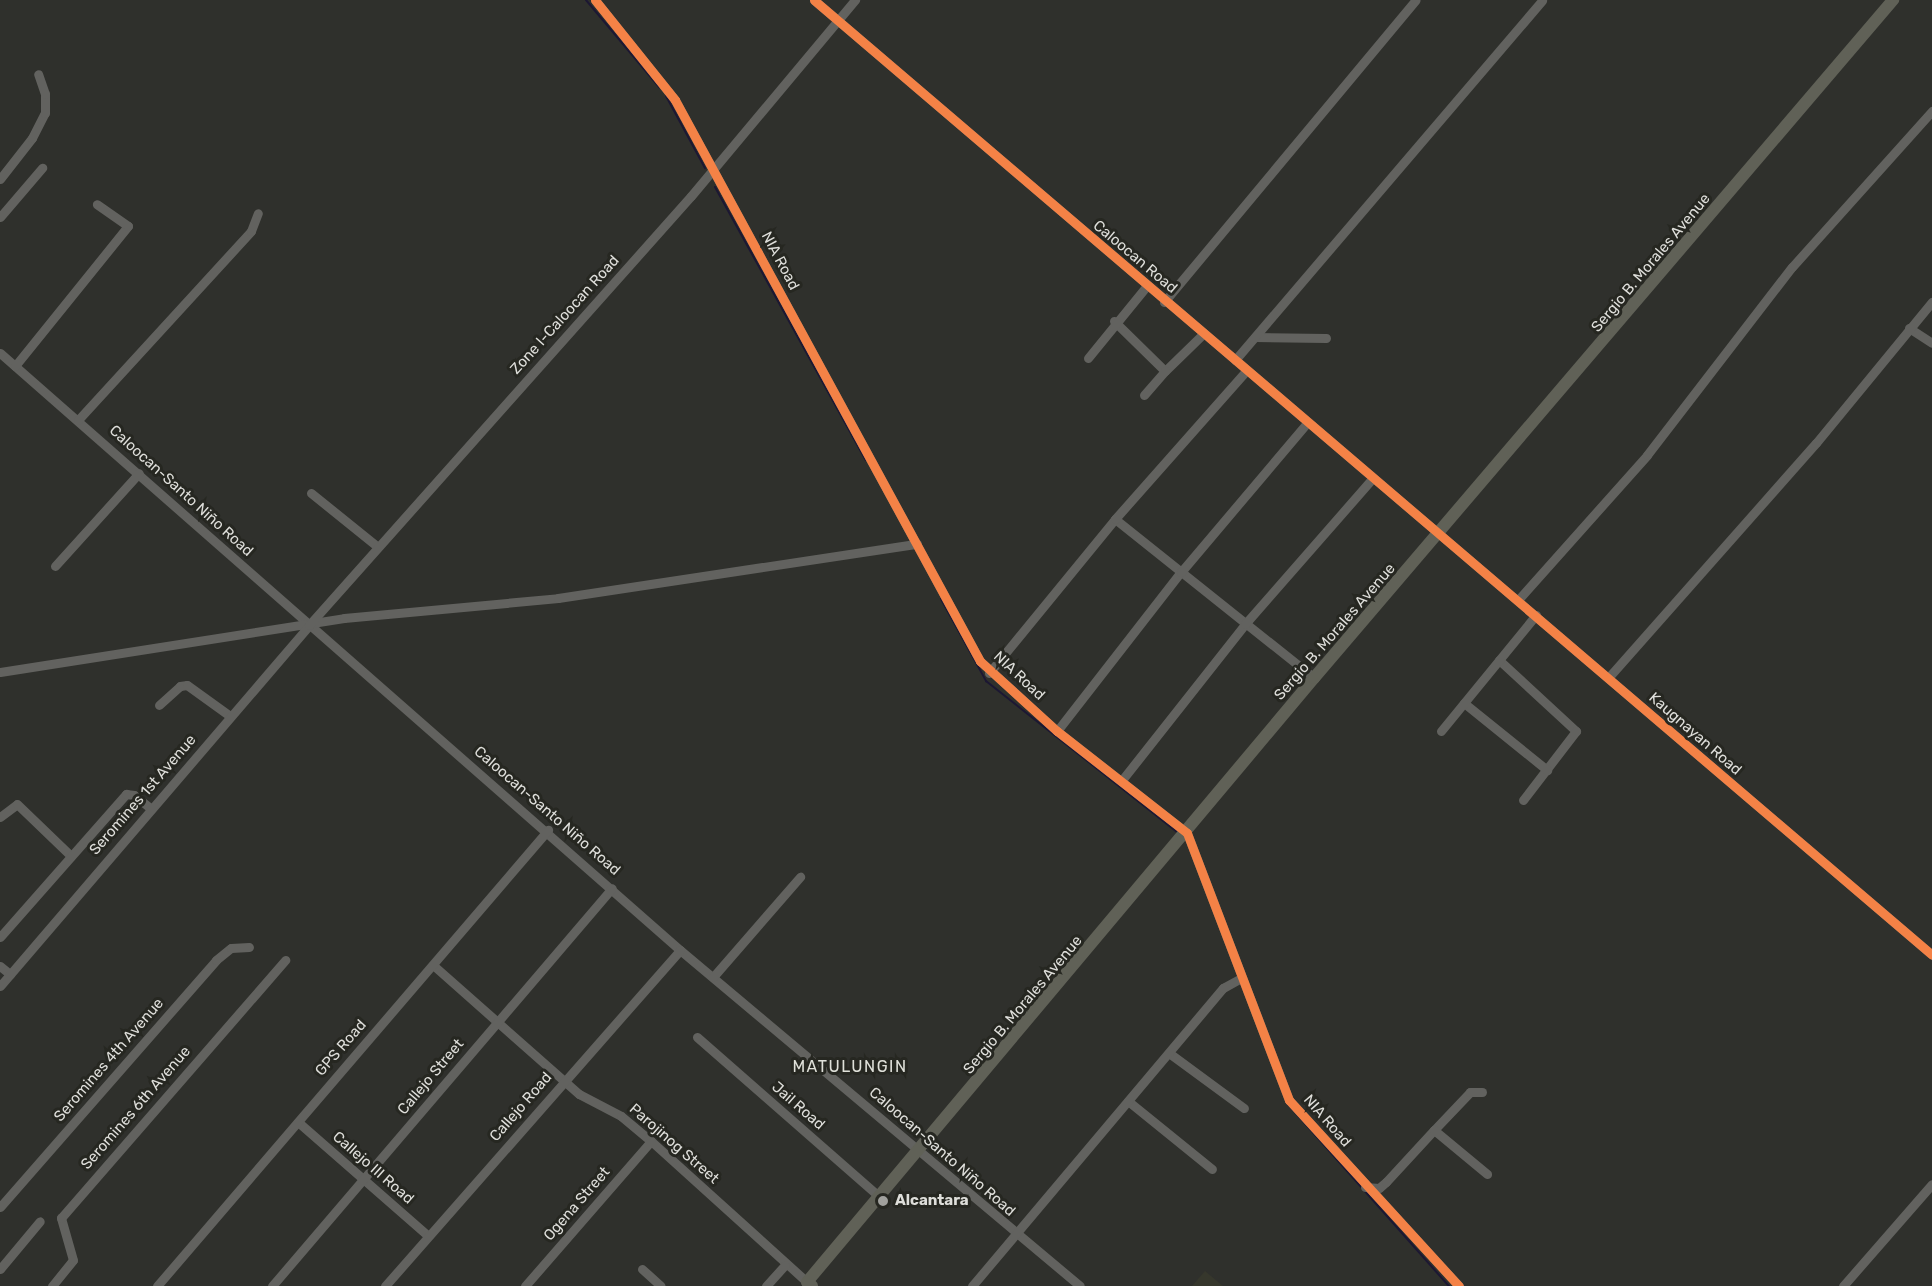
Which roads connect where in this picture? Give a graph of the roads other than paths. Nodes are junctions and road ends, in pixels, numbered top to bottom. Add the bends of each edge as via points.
1 (595, 0) edge
2 (814, 0) edge
3 (855, 0) edge
4 (1416, 0) edge
5 (1542, 0) edge
6 (1893, 0) edge
7 (838, 21) junction
8 (38, 74) dead end
9 (1932, 111) edge
10 (0, 161) edge
11 (9, 168) junction
12 (42, 168) dead end
13 (713, 168) junction
14 (0, 179) edge
15 (97, 204) dead end
16 (258, 213) dead end
17 (0, 217) edge
18 (1146, 287) junction
19 (1164, 302) junction
20 (1932, 302) edge
21 (1114, 321) junction
22 (1909, 328) junction
23 (1203, 334) junction
24 (1255, 337) junction
25 (1326, 338) dead end
26 (1932, 343) edge
27 (0, 353) edge
28 (1088, 358) dead end
29 (1235, 360) junction
30 (15, 366) junction
31 (1165, 371) junction
32 (1245, 372) junction
33 (1144, 395) dead end
34 (78, 420) junction
35 (1307, 423) junction
36 (139, 473) junction
37 (1373, 478) junction
38 (311, 493) dead end
39 (1115, 519) junction
40 (1441, 533) junction
41 (917, 544) junction
42 (378, 547) junction
43 (55, 566) dead end
44 (1181, 572) junction
45 (1518, 600) junction
46 (1536, 615) junction
47 (1245, 624) junction
48 (309, 625) junction
49 (1499, 660) junction
50 (0, 672) edge
51 (989, 673) junction
52 (1314, 678) junction
53 (1608, 678) junction
54 (1464, 703) junction
55 (159, 705) dead end
56 (230, 716) junction
57 (1057, 731) junction
58 (1441, 731) dead end
59 (1547, 770) junction
60 (1122, 780) junction
61 (1523, 800) dead end
62 (151, 809) junction
63 (0, 817) edge
64 (548, 830) junction
65 (1187, 833) junction
66 (71, 856) junction
67 (800, 877) dead end
68 (612, 888) junction
69 (0, 937) edge
70 (249, 946) dead end
71 (680, 950) junction
72 (1932, 955) edge
73 (285, 960) dead end
74 (433, 965) junction
75 (0, 966) edge
76 (10, 974) junction
77 (713, 977) junction
78 (1237, 979) junction
79 (0, 986) edge
80 (498, 1021) junction
81 (698, 1037) dead end
82 (1169, 1053) junction
83 (564, 1081) junction
84 (1482, 1092) dead end
85 (1128, 1101) junction
86 (1244, 1108) dead end
87 (298, 1122) junction
88 (1434, 1130) junction
89 (651, 1142) junction
90 (920, 1151) junction
91 (1212, 1169) dead end
92 (1487, 1174) dead end
93 (363, 1180) junction
94 (1932, 1184) edge
95 (1365, 1187) junction
96 (880, 1197) junction
97 (0, 1207) edge
98 (40, 1221) dead end
99 (1016, 1235) junction
100 (428, 1236) junction
101 (785, 1265) junction
102 (0, 1269) edge
103 (642, 1269) dead end
104 (810, 1284) edge
105 (52, 1286) edge
106 (157, 1286) edge
107 (272, 1286) edge
108 (385, 1286) edge
109 (525, 1286) edge
110 (661, 1286) edge
111 (766, 1286) edge
112 (972, 1286) edge
113 (1080, 1286) edge
114 (1459, 1286) edge
115 (1843, 1286) edge

1 - 13 street, NIA Road via 661,80
2 - 7 street, Caloocan Road
3 - 7 street, Zone I-Caloocan Road
4 - 19 street
5 - 24 street
6 - 40 main road, Sergio B. Morales Avenue
7 - 13 street, Zone I-Caloocan Road
7 - 18 street, Caloocan Road
8 - 11 street via 45,94 45,113
9 - 45 street via 1844,214 1792,267 1647,455
10 - 11 street
11 - 14 street
12 - 17 street
13 - 41 street, NIA Road
13 - 42 street, Zone I-Caloocan Road
15 - 30 street via 128,226
16 - 34 street via 251,231
18 - 19 street, Caloocan Road
18 - 21 street
19 - 23 street, Caloocan Road
20 - 22 street
21 - 28 street
21 - 31 street
22 - 26 street
22 - 53 street via 1816,442
23 - 29 street, Caloocan Road
23 - 31 street
24 - 25 street
24 - 29 street
27 - 30 street, Caloocan-Santo Niño Road
29 - 32 street, Caloocan Road
30 - 34 street, Caloocan-Santo Niño Road
31 - 33 street
32 - 35 street, Caloocan Road
32 - 39 street
34 - 36 street, Caloocan-Santo Niño Road
35 - 37 street, Caloocan Road
35 - 44 street
36 - 43 street
36 - 48 street, Caloocan-Santo Niño Road
37 - 40 street, Caloocan Road
37 - 47 street
38 - 42 street
39 - 44 street
39 - 51 street
40 - 45 street, Kaugnayan Road
40 - 52 main road, Sergio B. Morales Avenue
41 - 48 street via 558,598 344,618
41 - 51 street, NIA Road
42 - 48 street, Zone I-Caloocan Road
44 - 47 street
44 - 57 street
45 - 46 street, Kaugnayan Road
46 - 49 street
46 - 53 street, Kaugnayan Road
47 - 52 street
47 - 60 street
48 - 50 street
48 - 56 street, Seromines 1st Avenue
48 - 64 street, Caloocan-Santo Niño Road
49 - 54 street
49 - 59 street via 1576,731
51 - 57 street, NIA Road
52 - 65 main road, Sergio B. Morales Avenue
53 - 72 street, Kaugnayan Road
54 - 58 street
54 - 59 street
55 - 56 street via 180,686 187,685
56 - 62 street, Seromines 1st Avenue
57 - 60 street, NIA Road
59 - 61 street
60 - 65 street, NIA Road
62 - 66 street via 134,795 126,794
62 - 76 street, Seromines 1st Avenue
63 - 66 street via 16,804
64 - 68 street, Caloocan-Santo Niño Road
64 - 74 street, GPS Road
65 - 78 street, NIA Road
65 - 90 main road, Sergio B. Morales Avenue
66 - 69 street
67 - 77 street
68 - 71 street, Caloocan-Santo Niño Road
68 - 80 street, Callejo Street
70 - 97 street, Seromines 4th Avenue via 231,948 216,960
71 - 77 street, Caloocan-Santo Niño Road
71 - 83 street, Callejo Road
73 - 105 street, Seromines 6th Avenue via 61,1218 73,1260
74 - 80 street, Parojinog Street
74 - 87 street, GPS Road
75 - 76 street
76 - 79 street, Seromines 1st Avenue
77 - 90 street, Caloocan-Santo Niño Road
78 - 82 street
78 - 95 street, NIA Road via 1289,1100
80 - 83 street, Parojinog Street
80 - 93 street, Callejo Street
81 - 96 street, Jail Road
82 - 85 street
82 - 86 street
83 - 89 street, Parojinog Street via 591,1102 621,1116
83 - 100 street, Callejo Road
84 - 88 street via 1470,1092
85 - 91 street
85 - 99 street
87 - 93 street, Callejo III Road
87 - 106 street, GPS Road
88 - 92 street
88 - 95 street via 1379,1188
89 - 101 street, Parojinog Street
89 - 109 street, Ogena Street
90 - 96 main road, Sergio B. Morales Avenue
90 - 99 street, Caloocan-Santo Niño Road
93 - 100 street, Callejo III Road
93 - 107 street, Callejo Street
94 - 115 street
95 - 114 street, NIA Road
96 - 104 main road, Sergio B. Morales Avenue
98 - 102 street
99 - 112 street
99 - 113 street, Caloocan-Santo Niño Road
100 - 108 street, Callejo Road
101 - 104 street, Parojinog Street
101 - 111 street
103 - 110 street

